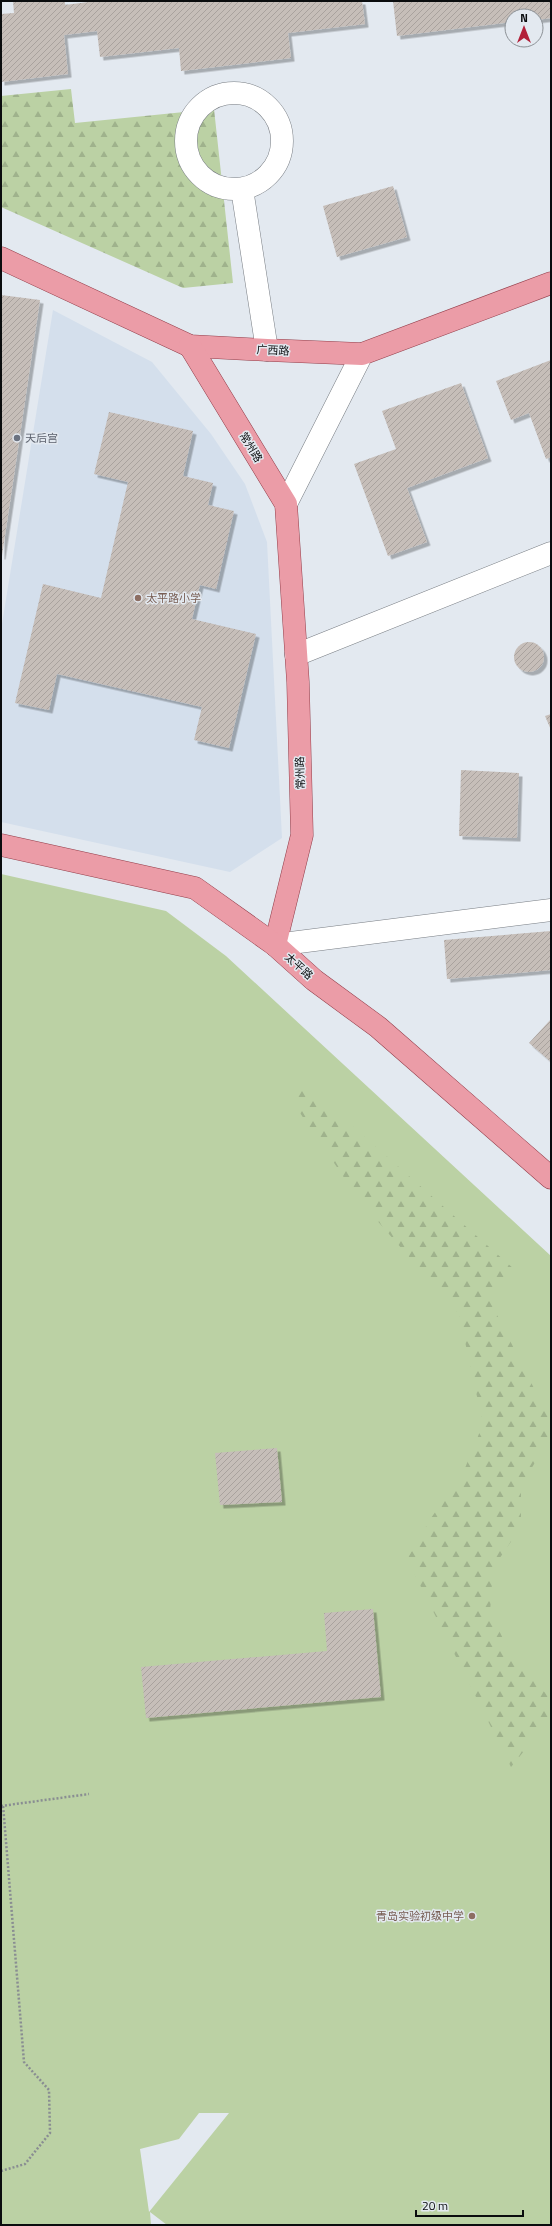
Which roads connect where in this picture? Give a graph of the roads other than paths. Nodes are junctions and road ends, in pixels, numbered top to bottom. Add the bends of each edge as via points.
1 (242, 189) junction
2 (1, 258) edge
3 (551, 283) edge
4 (190, 346) junction
5 (267, 350) junction
6 (362, 354) junction
7 (286, 504) junction
8 (551, 553) edge
9 (296, 655) junction
10 (1, 845) edge
11 (551, 910) edge
12 (275, 945) junction
13 (551, 1178) edge

1 - 1 street via 219,187 199,176 190,163 186,149 186,133 195,113 212,98 227,93 244,93 259,99 272,111 280,126 282,142 279,158 258,183
1 - 5 street
2 - 4 main road, 广西路
3 - 6 main road, 广西路
4 - 5 main road, 广西路
4 - 7 main road, 常州路
5 - 6 main road, 广西路
6 - 7 street
7 - 9 main road, 常州路
8 - 9 street
9 - 12 main road, 常州路 via 302,835
10 - 12 main road, 太平路 via 195,888
11 - 12 street
12 - 13 main road, 太平路 via 314,980 378,1027

